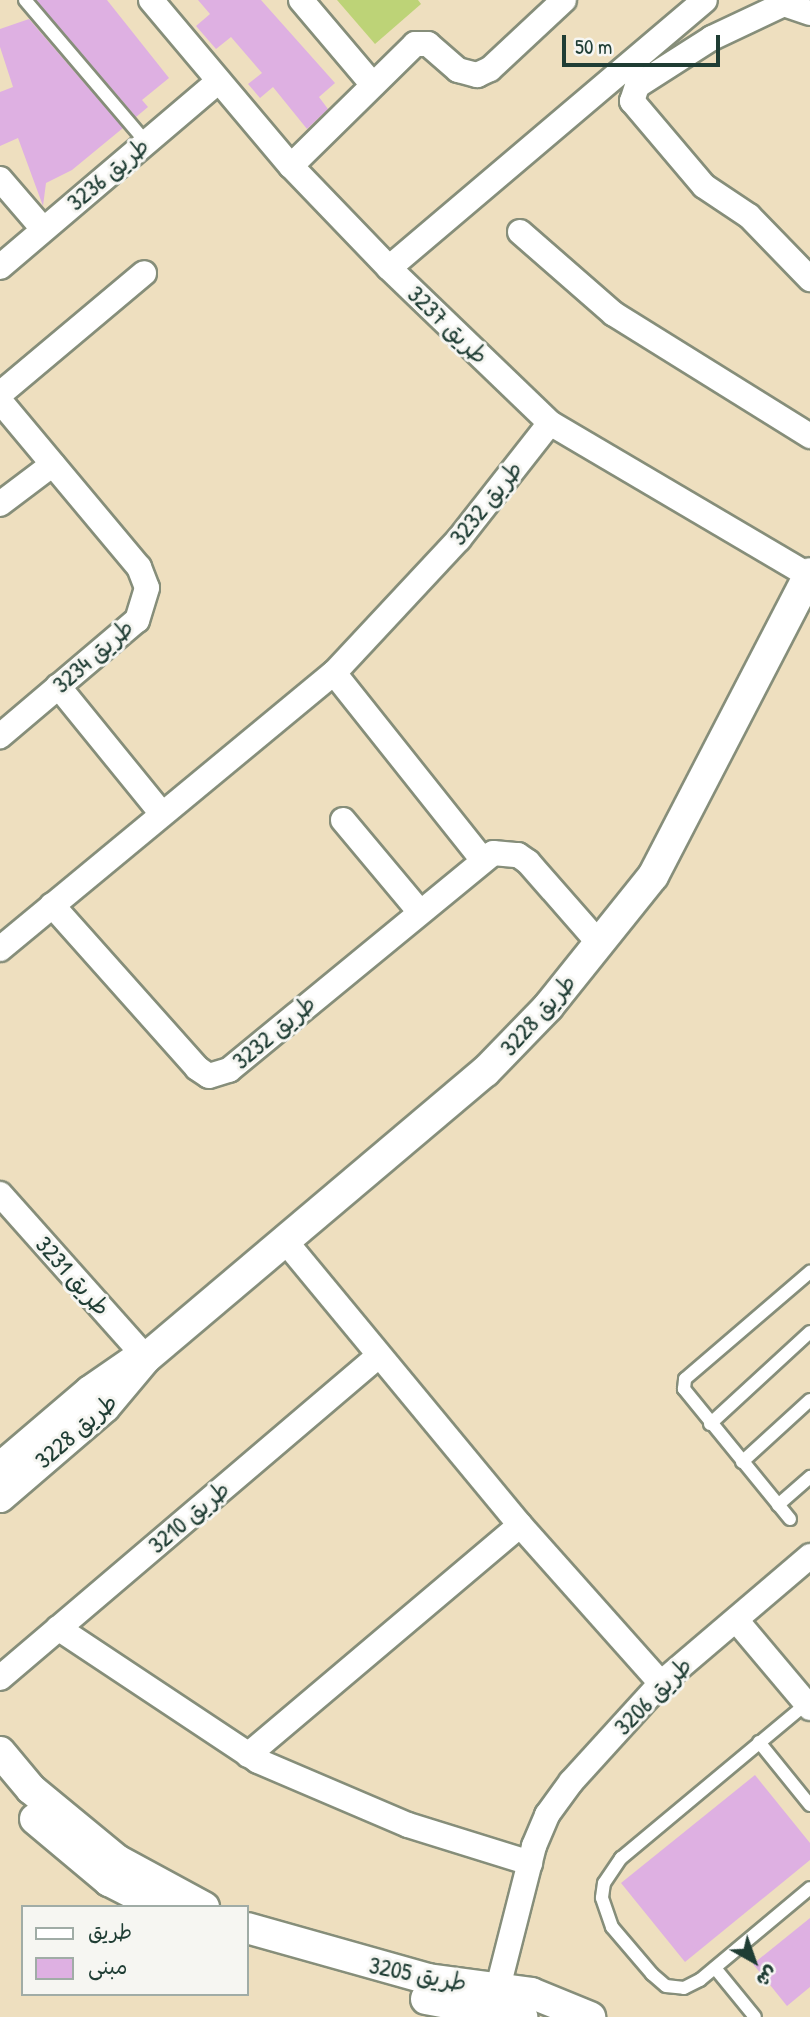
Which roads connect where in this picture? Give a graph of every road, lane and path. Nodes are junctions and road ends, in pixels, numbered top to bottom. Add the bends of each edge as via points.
1 (25, 0) edge
2 (151, 0) edge
3 (301, 0) edge
4 (705, 0) edge
5 (551, 4) edge
6 (810, 13) edge
7 (217, 82) junction
8 (373, 85) junction
9 (146, 142) junction
10 (291, 166) junction
11 (0, 179) edge
12 (43, 229) junction
13 (520, 232) dead end
14 (0, 267) edge
15 (389, 268) junction
16 (144, 273) dead end
17 (810, 279) edge
18 (0, 394) edge
19 (0, 401) edge
20 (550, 423) junction
21 (810, 436) edge
22 (53, 464) junction
23 (0, 503) edge
24 (809, 574) edge
25 (334, 673) junction
26 (58, 686) junction
27 (0, 736) edge
28 (162, 814) junction
29 (343, 820) dead end
30 (482, 859) junction
31 (52, 905) junction
32 (419, 911) junction
33 (599, 943) junction
34 (0, 949) edge
35 (2, 1201) edge
36 (286, 1242) junction
37 (810, 1272) edge
38 (810, 1332) edge
39 (377, 1356) junction
40 (146, 1358) junction
41 (810, 1400) edge
42 (710, 1424) junction
43 (742, 1462) junction
44 (0, 1468) edge
45 (810, 1477) edge
46 (0, 1497) edge
47 (778, 1505) junction
48 (790, 1519) dead end
49 (520, 1525) junction
50 (810, 1556) edge
51 (736, 1620) junction
52 (58, 1628) junction
53 (0, 1678) edge
54 (661, 1683) junction
55 (808, 1706) edge
56 (758, 1742) junction
57 (0, 1752) edge
58 (248, 1755) junction
59 (0, 1784) edge
60 (810, 1805) edge
61 (530, 1863) junction
62 (810, 1888) edge
63 (155, 1905) edge
64 (200, 1905) edge
65 (248, 1928) edge
66 (248, 1950) edge
67 (715, 1968) junction
68 (495, 1999) junction
69 (522, 2017) edge
70 (590, 2017) edge
71 (755, 2017) edge

1 - 9 lane
2 - 7 street, طريق 3237
3 - 8 street
4 - 15 street
5 - 8 street via 484,73 464,73 428,44 419,43
6 - 17 street via 784,4 712,38 637,86 632,101 704,187 749,216
7 - 9 street, طريق 3236
7 - 10 street, طريق 3237
8 - 10 street
9 - 12 street, طريق 3236
10 - 15 street, طريق 3237
11 - 12 street
12 - 14 street, طريق 3236
13 - 21 street via 625,321
15 - 20 street, طريق 3237
16 - 18 street
19 - 22 street, طريق 3234
20 - 24 street, طريق 3237
20 - 25 street, طريق 3232 via 459,539
22 - 23 street
22 - 26 street, طريق 3234 via 139,567 147,588 137,620
24 - 33 street, طريق 3228 via 653,876
25 - 28 street, طريق 3232
25 - 30 street
26 - 27 street, طريق 3234
26 - 28 street
28 - 31 street, طريق 3232
29 - 32 street
30 - 32 street, طريق 3232
30 - 33 street via 506,852 528,862
31 - 32 street, طريق 3232 via 197,1069 216,1076
31 - 34 street, طريق 3232
33 - 36 street, طريق 3228 via 548,1007 485,1072
35 - 40 street, طريق 3231
36 - 39 street
36 - 40 street, طريق 3228
37 - 42 lane via 685,1379 689,1400
38 - 42 lane
39 - 49 street
39 - 52 street, طريق 3210
40 - 44 street, طريق 3228 via 116,1371
40 - 46 street, طريق 3228 via 105,1407
41 - 43 lane
42 - 43 lane
43 - 47 lane
45 - 47 lane
47 - 48 lane
49 - 54 street
49 - 58 street
50 - 51 street, طريق 3206
51 - 54 street, طريق 3206
51 - 55 street
52 - 53 street, طريق 3210
52 - 58 street
54 - 61 street, طريق 3206 via 571,1782 547,1815
55 - 56 lane
56 - 60 lane
56 - 67 lane via 621,1858 604,1883 604,1906 612,1927 659,1981 684,1987
57 - 64 street via 32,1789 117,1860
58 - 61 street via 408,1825
59 - 63 street via 109,1881
61 - 68 street, طريق 3206
62 - 67 lane
65 - 68 street, طريق 3205
66 - 68 street, طريق 3205 via 426,1999
67 - 71 lane
68 - 69 street, طريق 3205
68 - 70 street, طريق 3205 via 531,1993

